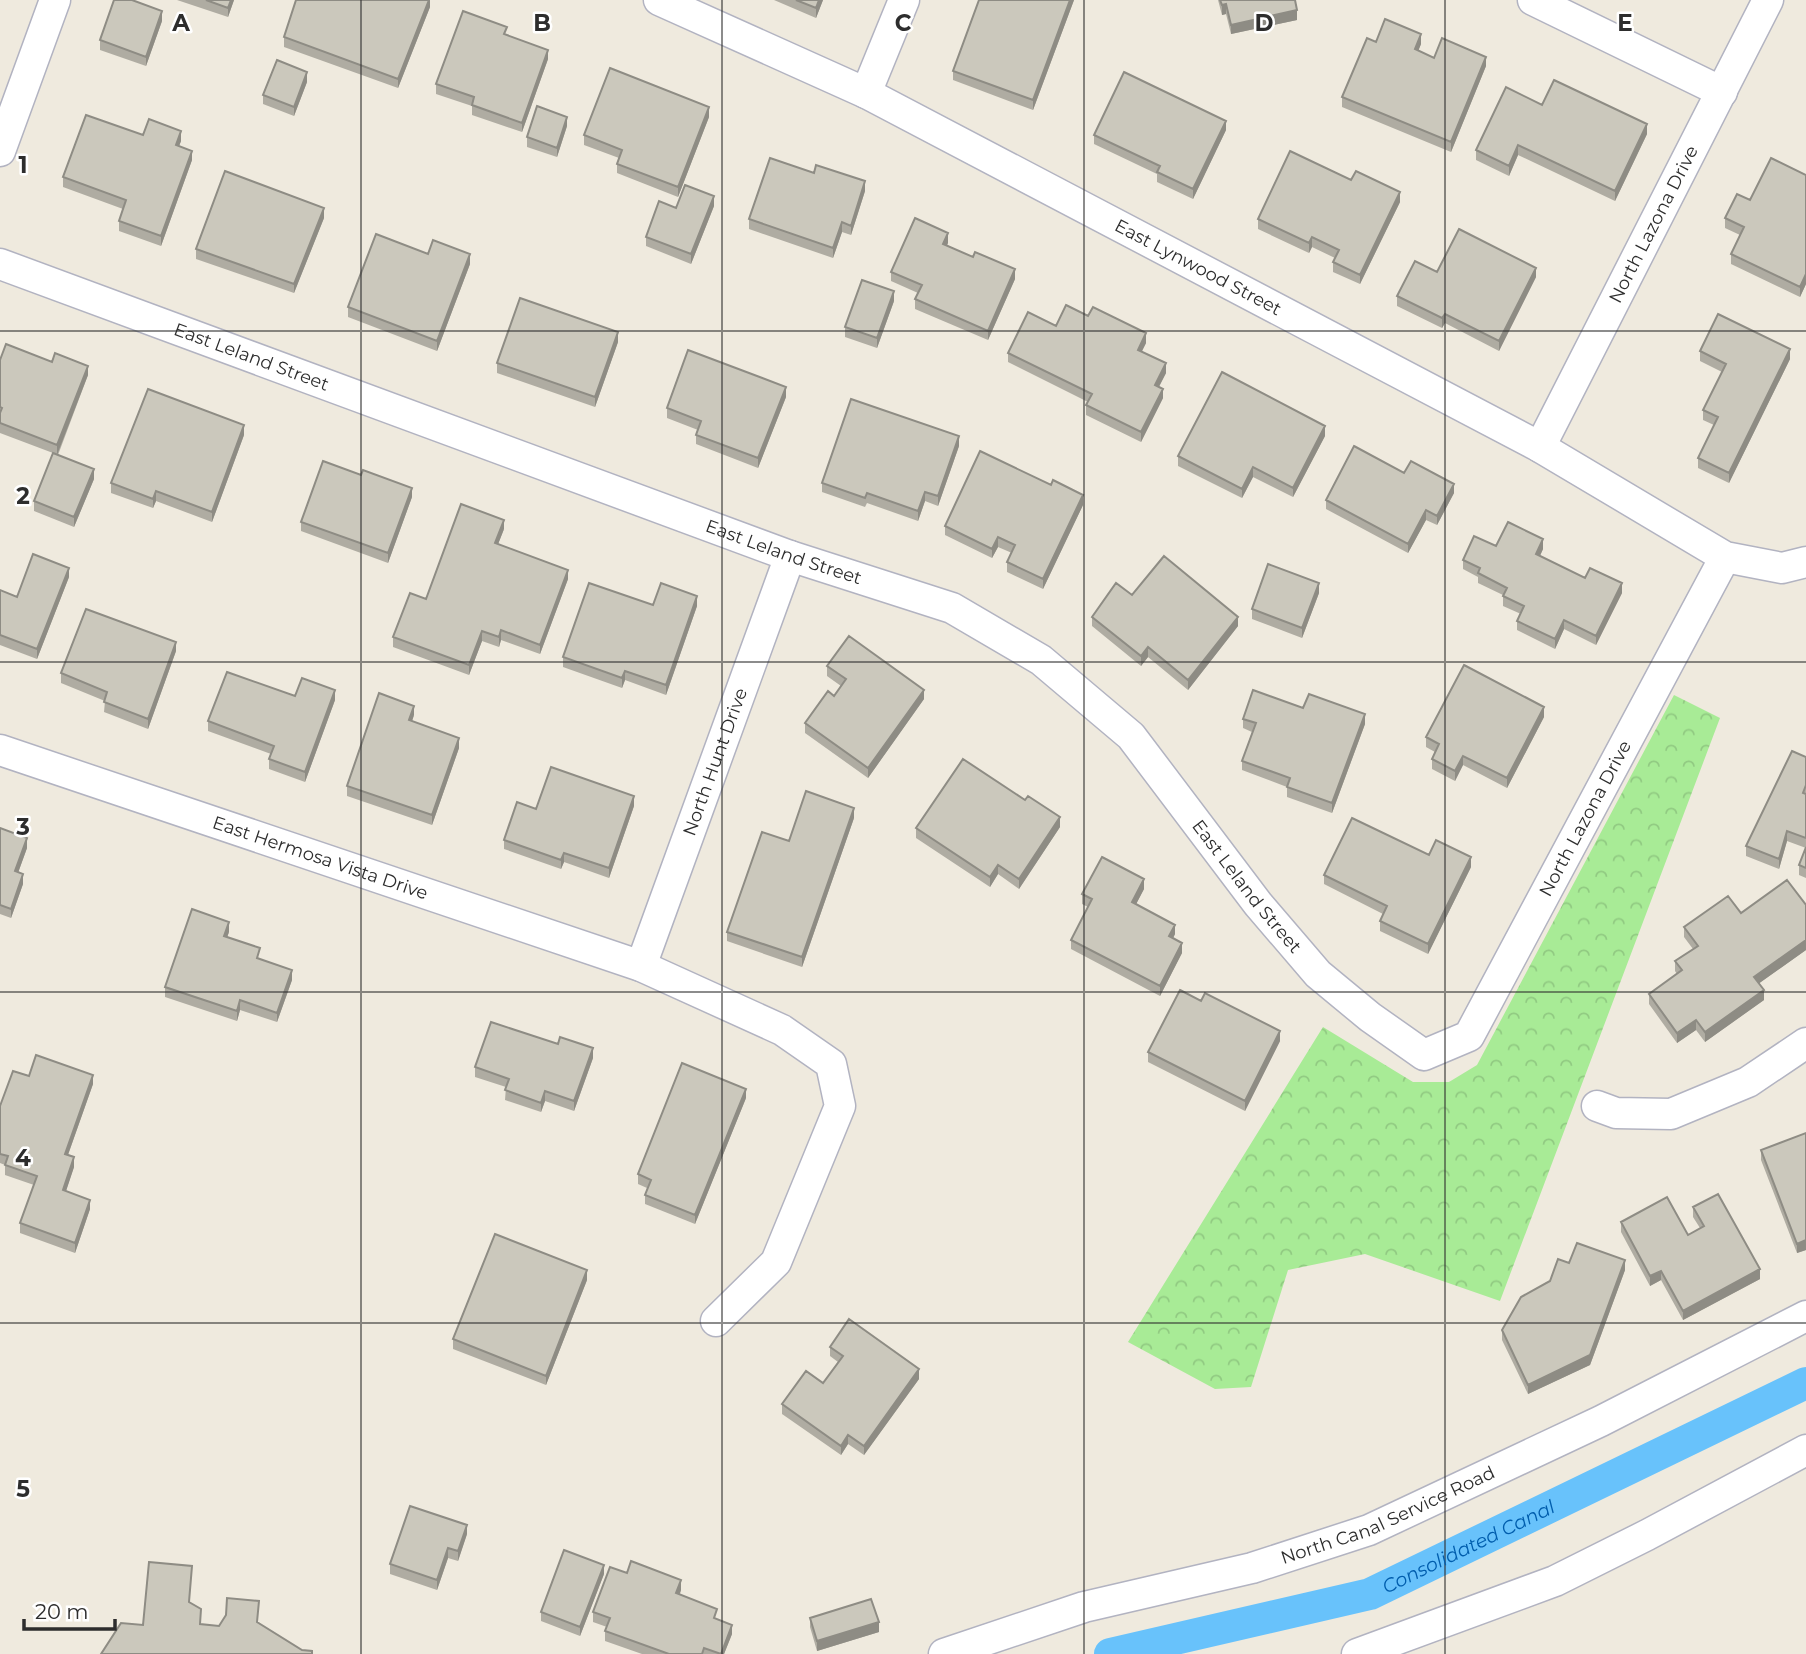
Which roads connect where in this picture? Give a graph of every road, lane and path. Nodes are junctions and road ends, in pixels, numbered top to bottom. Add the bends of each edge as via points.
1 (55, 0) edge
2 (659, 0) edge
3 (904, 0) edge
4 (1533, 0) edge
5 (1768, 0) edge
6 (1722, 92) junction
7 (866, 93) junction
8 (8, 103) edge
9 (0, 151) edge
10 (0, 264) edge
11 (1539, 447) junction
12 (790, 556) junction
13 (1725, 557) junction
14 (1806, 562) edge
15 (0, 750) edge
16 (641, 966) junction
17 (1806, 1043) edge
18 (1424, 1055) joint
19 (1597, 1106) dead end
20 (1806, 1316) edge
21 (716, 1321) dead end
22 (1806, 1450) edge
23 (944, 1654) edge
24 (1357, 1654) edge

1 - 8 street
2 - 7 street, East Lynwood Street
3 - 7 street
4 - 6 street
5 - 6 street, North Lazona Drive
6 - 11 street, North Lazona Drive
7 - 11 street, East Lynwood Street
8 - 9 street
10 - 12 street, East Leland Street
11 - 13 street, East Lynwood Street
12 - 16 street, North Hunt Drive
12 - 18 street, East Leland Street via 951,608 1041,660 1131,736 1258,904 1318,974
13 - 14 street, East Lynwood Street via 1782,568
13 - 18 street, North Lazona Drive via 1469,1036
15 - 16 street, East Hermosa Vista Drive
16 - 21 street, East Hermosa Vista Drive via 782,1030 831,1064 836,1085 840,1106 776,1262
17 - 19 street via 1748,1082 1671,1114 1616,1113
20 - 23 street, North Canal Service Road via 1601,1421 1369,1530 1252,1568 1084,1607
22 - 24 street via 1555,1581

